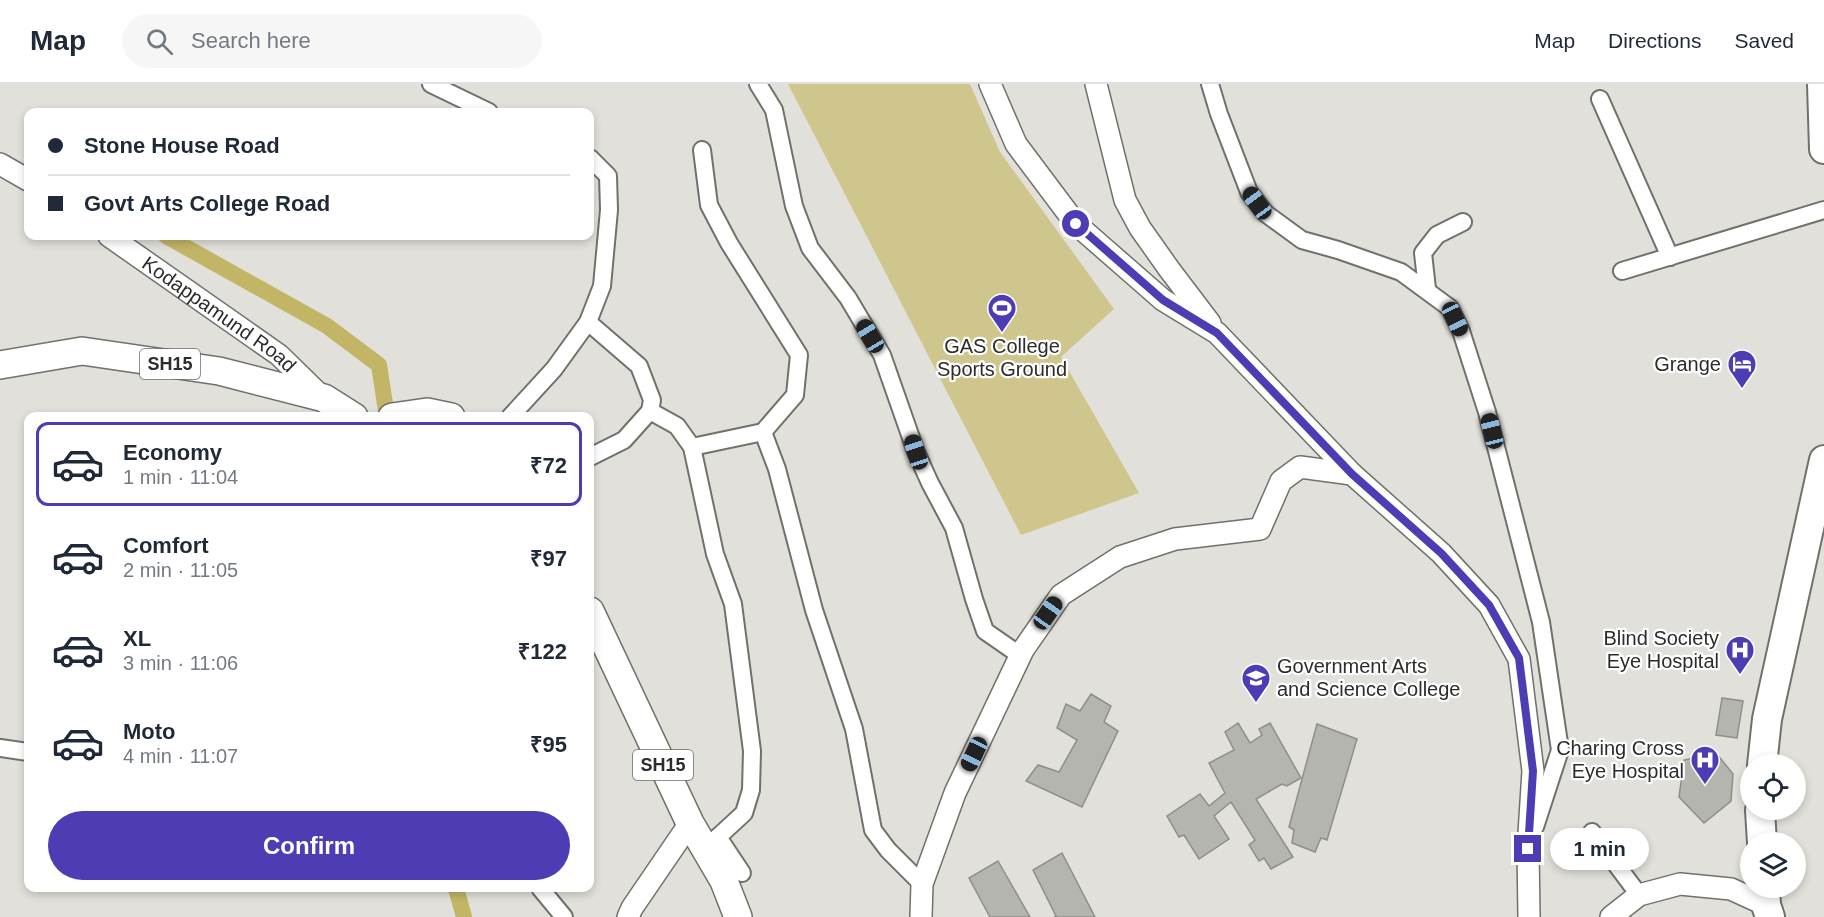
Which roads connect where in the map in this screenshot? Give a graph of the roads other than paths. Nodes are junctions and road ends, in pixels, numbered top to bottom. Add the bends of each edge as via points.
1 (431, 84) edge
2 (758, 84) edge
3 (990, 84) edge
4 (1096, 84) edge
5 (1210, 84) edge
6 (1822, 84) edge
7 (1600, 99) dead end
8 (481, 108) edge
9 (1824, 149) edge
10 (702, 150) dead end
11 (594, 162) edge
12 (5, 166) edge
13 (24, 178) edge
14 (1824, 210) edge
15 (1462, 222) dead end
16 (115, 240) edge
17 (1670, 257) junction
18 (1622, 271) dead end
19 (1427, 290) junction
20 (588, 322) junction
21 (1217, 333) junction
22 (0, 365) edge
23 (338, 407) edge
24 (650, 411) junction
25 (515, 412) edge
26 (763, 432) junction
27 (692, 447) junction
28 (594, 455) edge
29 (1823, 470) edge
30 (1352, 474) junction
31 (594, 619) edge
32 (1021, 656) junction
33 (0, 748) edge
34 (24, 751) edge
35 (1763, 754) edge
36 (690, 823) junction
37 (1592, 832) dead end
38 (711, 843) junction
39 (1528, 849) junction
40 (742, 873) dead end
41 (922, 884) junction
42 (543, 892) edge
43 (1639, 895) junction
44 (1767, 903) edge
45 (564, 917) edge
46 (628, 917) edge
47 (738, 917) edge
48 (921, 917) edge
49 (1529, 917) edge
50 (1611, 917) edge

1 - 8 street
2 - 32 street via 774,110 794,206 810,248 848,298 882,355 916,452 954,528 986,631
3 - 21 street via 1016,144 1076,224 1163,300
4 - 21 street via 1125,200 1168,269
5 - 19 street via 1249,192 1265,213 1302,240 1401,272
6 - 9 highway
7 - 17 street
10 - 26 street via 709,205 799,356 795,395
11 - 20 street via 608,176 609,210 602,286
12 - 13 street
14 - 17 street
15 - 19 street via 1437,235 1423,253
16 - 23 street, Kodappamund Road via 279,356
17 - 18 street
19 - 39 street via 1450,308 1461,330 1487,412 1541,622 1560,750
20 - 24 street via 639,366 651,400
20 - 25 street via 554,369
21 - 30 street
22 - 23 main road, SH15 via 82,351 219,371
24 - 27 street via 678,426
24 - 28 street via 624,440
26 - 27 street
26 - 41 street via 777,469 814,610 854,729 873,830
27 - 38 street via 716,554 733,604 752,751 751,790 744,813
29 - 35 highway via 1767,719
30 - 32 street via 1300,468 1281,481 1260,530 1175,539 1120,557 1061,595
30 - 39 street via 1441,553 1489,605 1519,658 1533,771
31 - 36 main road, SH15
32 - 41 street via 955,793
33 - 34 street
36 - 38 main road, SH15
36 - 46 street
37 - 43 street
38 - 40 street
38 - 47 main road, SH15
39 - 49 street
41 - 48 street
42 - 45 street
43 - 44 street via 1680,884 1731,889
43 - 50 street

